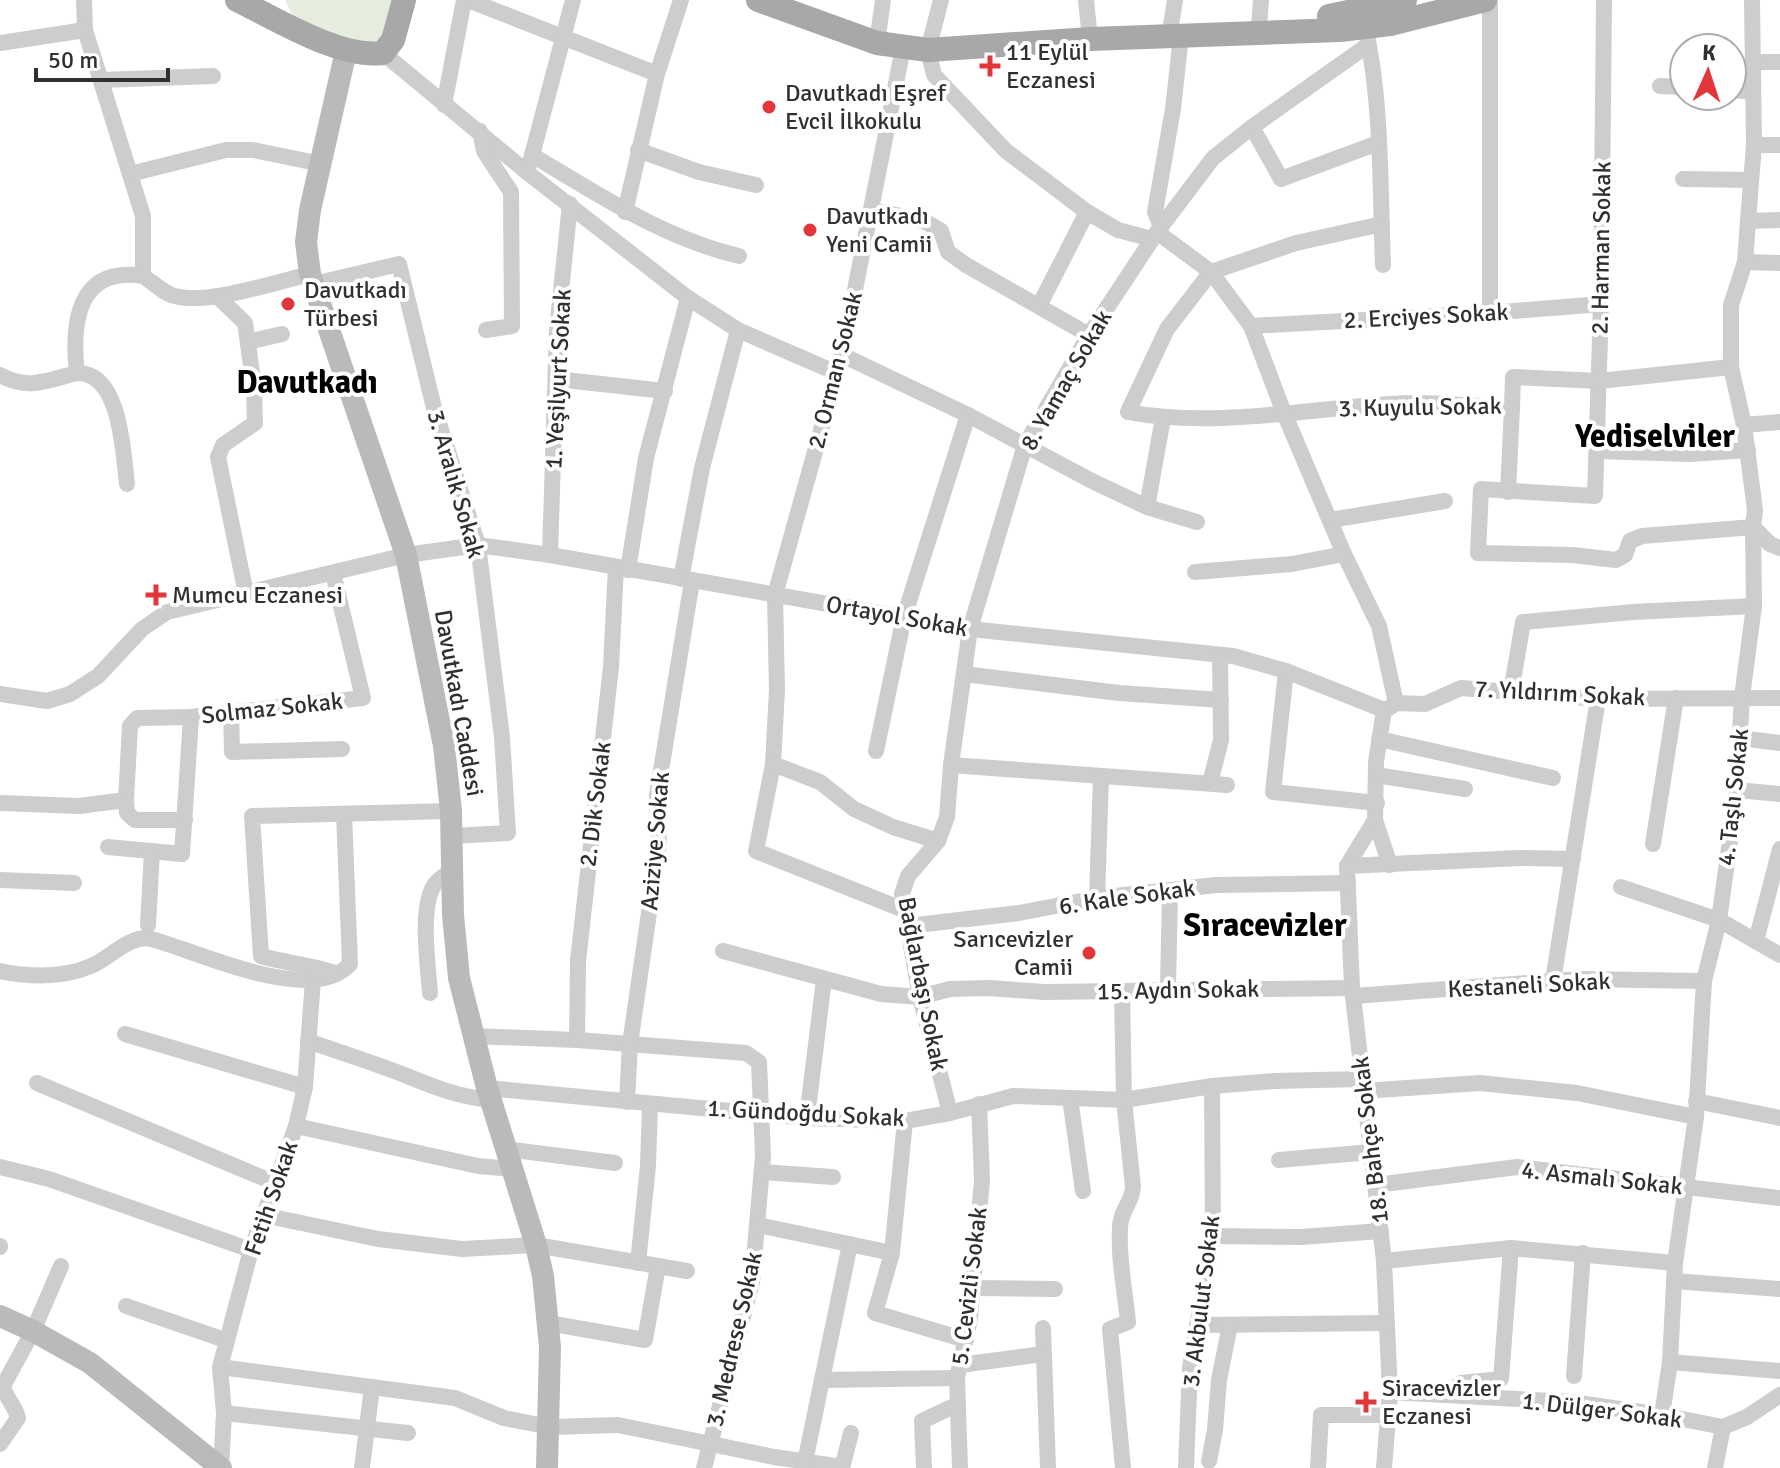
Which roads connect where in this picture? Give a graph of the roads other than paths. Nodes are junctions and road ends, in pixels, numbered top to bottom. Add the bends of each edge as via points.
1 (84, 0) edge
2 (237, 0) edge
3 (276, 0) edge
4 (404, 0) edge
5 (466, 0) edge
6 (573, 0) edge
7 (681, 0) edge
8 (758, 0) edge
9 (883, 0) edge
10 (941, 0) edge
11 (1086, 0) edge
12 (1175, 0) edge
13 (1261, 0) edge
14 (1405, 0) edge
15 (1488, 0) edge
16 (1604, 0) edge
17 (1752, 0) edge
18 (1362, 21) edge
19 (1259, 27) junction
20 (85, 30) junction
21 (300, 30) junction
22 (1185, 36) junction
23 (562, 37) junction
24 (1090, 39) junction
25 (0, 43) edge
26 (877, 43) junction
27 (915, 49) junction
28 (346, 51) junction
29 (383, 53) junction
30 (1753, 62) junction
31 (1780, 62) edge
32 (657, 74) junction
33 (213, 76) dead end
34 (101, 80) junction
35 (1660, 86) dead end
36 (1668, 86) edge
37 (1748, 92) edge
38 (1753, 92) junction
39 (444, 105) junction
40 (1252, 127) junction
41 (480, 131) junction
42 (1378, 143) junction
43 (1754, 145) junction
44 (1780, 145) edge
45 (638, 150) junction
46 (532, 155) junction
47 (321, 164) junction
48 (528, 173) junction
49 (130, 174) junction
50 (1683, 179) dead end
51 (1751, 180) junction
52 (756, 185) dead end
53 (570, 204) junction
54 (873, 210) junction
55 (625, 212) junction
56 (1087, 212) junction
57 (1780, 220) edge
58 (1748, 221) junction
59 (1382, 224) junction
60 (1157, 233) junction
61 (739, 256) dead end
62 (1745, 262) junction
63 (1780, 263) edge
64 (1383, 265) dead end
65 (1211, 272) junction
66 (143, 276) junction
67 (312, 279) junction
68 (217, 296) junction
69 (688, 298) junction
70 (1601, 304) junction
71 (1039, 306) junction
72 (1490, 313) junction
73 (1251, 326) junction
74 (486, 330) dead end
75 (738, 330) junction
76 (282, 334) dead end
77 (1089, 335) junction
78 (248, 342) junction
79 (842, 355) junction
80 (1731, 367) junction
81 (77, 373) junction
82 (837, 373) junction
83 (0, 375) edge
84 (556, 379) junction
85 (1599, 381) junction
86 (665, 391) junction
87 (1512, 408) junction
88 (1284, 413) junction
89 (968, 415) junction
90 (1163, 418) junction
91 (1780, 422) edge
92 (1744, 425) junction
93 (1025, 445) junction
94 (1748, 450) junction
95 (1597, 451) junction
96 (127, 484) dead end
97 (1508, 492) junction
98 (1445, 501) dead end
99 (1147, 507) junction
100 (1330, 520) junction
101 (1197, 522) dead end
102 (1753, 527) junction
103 (478, 545) junction
104 (1780, 548) edge
105 (1344, 554) junction
106 (406, 555) junction
107 (550, 555) junction
108 (622, 568) junction
109 (1195, 572) dead end
110 (333, 573) junction
111 (687, 580) junction
112 (246, 594) junction
113 (775, 595) junction
114 (1754, 606) junction
115 (904, 617) junction
116 (970, 629) junction
117 (1220, 655) junction
118 (1286, 671) junction
119 (964, 674) junction
120 (1511, 692) junction
121 (0, 694) edge
122 (1742, 697) junction
123 (1676, 698) junction
124 (1780, 698) edge
125 (1598, 699) junction
126 (1221, 700) junction
127 (1390, 707) junction
128 (231, 712) junction
129 (191, 717) junction
130 (1740, 738) junction
131 (1379, 739) junction
132 (1780, 743) edge
133 (342, 749) dead end
134 (876, 751) dead end
135 (773, 764) junction
136 (951, 765) junction
137 (1376, 775) junction
138 (1101, 776) junction
139 (1553, 778) dead end
140 (1210, 783) junction
141 (1227, 785) dead end
142 (1465, 789) dead end
143 (1737, 790) junction
144 (1780, 794) edge
145 (126, 800) junction
146 (0, 803) edge
147 (451, 811) junction
148 (1376, 812) junction
149 (344, 814) junction
150 (185, 820) junction
151 (451, 836) junction
152 (938, 841) junction
153 (1653, 844) dead end
154 (108, 847) dead end
155 (1780, 849) edge
156 (152, 851) junction
157 (1573, 859) junction
158 (1390, 865) junction
159 (452, 870) junction
160 (1348, 874) junction
161 (0, 880) edge
162 (74, 883) dead end
163 (1621, 887) dead end
164 (1170, 890) junction
165 (1097, 898) junction
166 (906, 918) junction
167 (1719, 920) junction
168 (148, 925) dead end
169 (1756, 941) junction
170 (723, 951) dead end
171 (1780, 955) edge
172 (0, 972) edge
173 (340, 975) junction
174 (824, 979) junction
175 (313, 980) junction
176 (1553, 981) junction
177 (1704, 981) junction
178 (1168, 990) junction
179 (1122, 991) junction
180 (1353, 992) junction
181 (430, 993) dead end
182 (920, 997) junction
183 (125, 1034) dead end
184 (474, 1036) junction
185 (577, 1040) junction
186 (308, 1041) junction
187 (630, 1044) junction
188 (37, 1083) dead end
189 (1363, 1085) junction
190 (1212, 1086) junction
191 (305, 1087) junction
192 (489, 1094) junction
193 (1070, 1098) junction
194 (1124, 1100) junction
195 (627, 1102) junction
196 (650, 1104) junction
197 (979, 1104) junction
198 (1696, 1109) junction
199 (762, 1113) junction
200 (950, 1113) junction
201 (807, 1118) junction
202 (1780, 1118) edge
203 (905, 1121) junction
204 (296, 1126) junction
205 (1371, 1152) junction
206 (509, 1159) junction
207 (1279, 1160) dead end
208 (615, 1163) dead end
209 (0, 1167) edge
210 (762, 1172) junction
211 (833, 1177) dead end
212 (275, 1183) junction
213 (1376, 1185) junction
214 (1684, 1188) junction
215 (1083, 1191) dead end
216 (1780, 1198) edge
217 (263, 1215) junction
218 (758, 1225) junction
219 (1381, 1231) junction
220 (1213, 1236) junction
221 (850, 1244) junction
222 (536, 1245) junction
223 (1511, 1248) junction
224 (251, 1250) junction
225 (892, 1253) junction
226 (1583, 1253) junction
227 (1384, 1261) junction
228 (638, 1263) junction
229 (1675, 1263) junction
230 (61, 1266) dead end
231 (658, 1266) junction
232 (687, 1271) dead end
233 (1674, 1281) junction
234 (973, 1288) junction
235 (1055, 1289) dead end
236 (1780, 1289) edge
237 (126, 1306) dead end
238 (0, 1316) edge
239 (548, 1323) junction
240 (1387, 1323) junction
241 (1197, 1325) junction
242 (1230, 1325) junction
243 (1043, 1328) dead end
244 (33, 1331) junction
245 (225, 1340) junction
246 (966, 1340) junction
247 (1043, 1354) junction
248 (1670, 1362) junction
249 (220, 1367) junction
250 (1780, 1371) edge
251 (959, 1372) junction
252 (1574, 1376) dead end
253 (822, 1380) junction
254 (372, 1387) junction
255 (1390, 1392) junction
256 (1446, 1395) junction
257 (1780, 1395) edge
258 (956, 1405) junction
259 (224, 1413) junction
260 (1388, 1415) junction
261 (1662, 1415) junction
262 (550, 1427) junction
263 (1723, 1427) junction
264 (367, 1431) junction
265 (408, 1433) dead end
266 (851, 1433) dead end
267 (0, 1444) edge
268 (709, 1445) junction
269 (1209, 1461) dead end
270 (805, 1462) junction
271 (842, 1467) edge
272 (221, 1468) edge
273 (362, 1468) edge
274 (547, 1468) edge
275 (704, 1468) edge
276 (924, 1468) edge
277 (960, 1468) edge
278 (1048, 1468) edge
279 (1123, 1468) edge
280 (1186, 1468) edge
281 (1318, 1468) edge
282 (1384, 1468) edge
283 (1715, 1468) edge

1 - 20 street
2 - 21 main road
3 - 21 main road
4 - 29 main road via 393,40
5 - 23 street
5 - 39 street
6 - 23 street
7 - 32 street
8 - 26 main road
9 - 26 street
10 - 27 street, 2. Orman Sokak
11 - 24 street
12 - 22 street
13 - 19 street
14 - 18 main road
15 - 18 main road via 1390,24
15 - 72 street
16 - 70 street, 2. Harman Sokak
17 - 30 street, 4. Taşlı Sokak
18 - 19 main road
18 - 22 main road
18 - 40 street, 8. Yamaç Sokak
18 - 42 street
19 - 22 main road
20 - 25 street
20 - 34 street
21 - 28 main road
22 - 24 main road
22 - 60 street via 1155,212
23 - 32 street
23 - 46 street
24 - 27 main road
26 - 27 main road
27 - 54 street, 2. Orman Sokak
27 - 56 street via 1006,151
28 - 29 main road
28 - 47 main road, Davutkadı Caddesi
29 - 39 street
30 - 31 street
30 - 38 street, 4. Taşlı Sokak
32 - 45 street
33 - 34 street
34 - 49 street
35 - 36 street
37 - 38 street
38 - 43 street, 4. Taşlı Sokak
39 - 41 street
40 - 42 street via 1281,179
40 - 60 street, 8. Yamaç Sokak via 1213,158
41 - 48 street
41 - 74 street via 484,151 511,192 512,326
42 - 59 street
43 - 44 street
43 - 51 street, 4. Taşlı Sokak
45 - 52 street
45 - 55 street
46 - 48 street
46 - 55 street
47 - 49 street via 281,154 226,150
47 - 67 main road, Davutkadı Caddesi via 306,242
48 - 53 street
49 - 66 street via 143,216
50 - 51 street
51 - 58 street, 4. Taşlı Sokak
53 - 69 street
53 - 84 street, 1. Yeşilyurt Sokak
54 - 71 street via 924,221 941,231 948,252
54 - 79 street, 2. Orman Sokak
55 - 61 street via 700,247
56 - 60 street via 1118,230
56 - 71 street
57 - 58 street
58 - 62 street, 4. Taşlı Sokak
59 - 64 street
59 - 65 street via 1296,243
60 - 65 street
60 - 77 street, 8. Yamaç Sokak
62 - 63 street
62 - 80 street, 4. Taşlı Sokak via 1731,305
65 - 73 street
65 - 90 street, 3. Kuyulu Sokak via 1167,329 1128,412
66 - 68 street via 174,296
66 - 81 street via 124,273 100,281 90,291 79,311
67 - 68 street
67 - 103 street, 3. Aralık Sokak via 399,264 434,408
67 - 106 main road, Davutkadı Caddesi
68 - 78 street via 245,323
69 - 75 street
69 - 86 street, 2. Dik Sokak
70 - 72 street, 2. Erciyes Sokak
70 - 85 street, 2. Harman Sokak
71 - 77 street
72 - 73 street, 2. Erciyes Sokak
73 - 88 street
75 - 82 street
75 - 111 street, Aziziye Sokak via 702,468
76 - 78 street
77 - 93 street, 8. Yamaç Sokak
78 - 112 street via 255,423 223,445 218,457
79 - 82 street, 2. Orman Sokak
79 - 89 street
80 - 85 street, 3. Kuyulu Sokak
80 - 92 street, 4. Taşlı Sokak
81 - 83 street via 16,384
81 - 96 street via 87,372 103,385 113,403
82 - 113 street, 2. Orman Sokak
84 - 86 street
84 - 107 street, 1. Yeşilyurt Sokak
85 - 87 street, 3. Kuyulu Sokak via 1513,377
85 - 95 street, 2. Harman Sokak
86 - 108 street, 2. Dik Sokak
87 - 88 street, 3. Kuyulu Sokak via 1393,403
87 - 97 street
88 - 90 street, 3. Kuyulu Sokak
88 - 100 street
89 - 93 street
89 - 115 street
90 - 99 street
91 - 92 street
92 - 94 street, 4. Taşlı Sokak
93 - 99 street
93 - 116 street, 8. Yamaç Sokak
94 - 95 street
94 - 102 street, 4. Taşlı Sokak
95 - 97 street, 2. Harman Sokak via 1595,496
97 - 102 street via 1481,489 1478,553 1616,560 1625,555 1630,541 1642,536
98 - 100 street
99 - 101 street
100 - 105 street
102 - 104 street
102 - 114 street, 4. Taşlı Sokak
103 - 106 street, Ortayol Sokak
103 - 107 street, Ortayol Sokak
103 - 151 street, 3. Aralık Sokak via 508,833
105 - 109 street
105 - 127 street via 1379,626
106 - 110 street, Ortayol Sokak
106 - 147 main road, Davutkadı Caddesi via 444,746
107 - 108 street, Ortayol Sokak
108 - 111 street, Ortayol Sokak
108 - 185 street, 2. Dik Sokak via 578,961
110 - 112 street, Ortayol Sokak
110 - 128 street, Solmaz Sokak via 363,698
111 - 113 street, Ortayol Sokak
111 - 187 street, Aziziye Sokak via 657,795 659,844
112 - 121 street, Ortayol Sokak via 167,612 142,629 98,676 70,694 47,701
113 - 115 street, Ortayol Sokak
113 - 135 street, 2. Orman Sokak
114 - 120 street via 1523,622
114 - 122 street, 4. Taşlı Sokak
115 - 116 street, Ortayol Sokak
115 - 134 street
116 - 117 street, Ortayol Sokak
116 - 119 street, Bağlarbaşı Sokak
117 - 118 street, Ortayol Sokak
117 - 126 street
118 - 127 street, Ortayol Sokak
118 - 148 street via 1273,792
119 - 126 street
119 - 136 street, Bağlarbaşı Sokak
120 - 125 street, 7. Yıldırım Sokak
120 - 127 street, 7. Yıldırım Sokak via 1461,688 1425,704
122 - 123 street, 7. Yıldırım Sokak
122 - 124 street, 7. Yıldırım Sokak
122 - 130 street, 4. Taşlı Sokak
123 - 125 street, 7. Yıldırım Sokak
123 - 153 street
125 - 157 street
126 - 140 street via 1221,740
127 - 131 street
128 - 129 street, Solmaz Sokak
128 - 133 street via 232,752
129 - 145 street, Solmaz Sokak via 137,718 130,726
129 - 150 street
130 - 132 street
130 - 143 street, 4. Taşlı Sokak
131 - 137 street
131 - 139 street
135 - 152 street via 820,782 854,809
135 - 166 street, 2. Orman Sokak via 756,851
136 - 138 street
136 - 152 street, Bağlarbaşı Sokak via 947,817
137 - 142 street
137 - 148 street
138 - 140 street
138 - 165 street
140 - 141 street
143 - 144 street
143 - 167 street, 4. Taşlı Sokak
145 - 146 street via 79,806
145 - 150 street via 127,813 135,820
147 - 149 street
147 - 151 main road, Davutkadı Caddesi
148 - 158 street
148 - 160 street
149 - 173 street via 350,964
149 - 173 street via 252,816 261,956
150 - 156 street via 182,854
151 - 159 main road, Davutkadı Caddesi
152 - 166 street, Bağlarbaşı Sokak via 908,876 902,894
154 - 156 street
155 - 169 street
156 - 168 street
157 - 158 street, 6. Kale Sokak
157 - 176 street
158 - 160 street, 6. Kale Sokak
159 - 181 street via 437,882 429,902
159 - 184 main road, Davutkadı Caddesi via 459,978
160 - 164 street, 6. Kale Sokak
160 - 180 street, 18. Bahçe Sokak
161 - 162 street
163 - 167 street
164 - 165 street, 6. Kale Sokak
164 - 178 street
165 - 166 street, 6. Kale Sokak via 1019,913
166 - 182 street, Bağlarbaşı Sokak
167 - 169 street
167 - 177 street, 4. Taşlı Sokak
169 - 171 street
170 - 174 street, 15. Aydın Sokak
172 - 175 street via 67,974 147,938 261,975
173 - 175 street
174 - 182 street, 15. Aydın Sokak via 881,994
174 - 201 street
175 - 186 street, Fetih Sokak
176 - 177 street, Kestaneli Sokak
176 - 180 street, Kestaneli Sokak
177 - 198 street, 4. Taşlı Sokak
178 - 179 street, 15. Aydın Sokak
178 - 180 street, 15. Aydın Sokak
179 - 182 street, 15. Aydın Sokak via 950,989
179 - 194 street
180 - 189 street, 18. Bahçe Sokak
182 - 200 street, Bağlarbaşı Sokak
183 - 191 street
184 - 185 street
184 - 192 main road, Davutkadı Caddesi
185 - 187 street
186 - 191 street, Fetih Sokak
186 - 192 street, 1. Gündoğdu Sokak via 435,1089 468,1098
187 - 195 street, Aziziye Sokak
187 - 199 street, 3. Medrese Sokak via 746,1053 759,1062
188 - 212 street
189 - 190 street, 1. Gündoğdu Sokak via 1274,1081
189 - 198 street, 1. Gündoğdu Sokak via 1480,1083
189 - 205 street, 18. Bahçe Sokak
190 - 194 street, 1. Gündoğdu Sokak
190 - 220 street, 3. Akbulut Sokak
191 - 204 street, Fetih Sokak
192 - 195 street, 1. Gündoğdu Sokak
192 - 206 main road, Davutkadı Caddesi
193 - 194 street, 1. Gündoğdu Sokak
193 - 197 street, 1. Gündoğdu Sokak via 1013,1096
193 - 215 street
194 - 279 street via 1133,1187 1119,1230 1128,1322 1110,1329
195 - 196 street, 1. Gündoğdu Sokak
196 - 199 street, 1. Gündoğdu Sokak
196 - 228 street
197 - 200 street, 1. Gündoğdu Sokak
197 - 234 street, 5. Cevizli Sokak via 982,1180
198 - 202 street, 1. Gündoğdu Sokak
198 - 214 street, 4. Taşlı Sokak
199 - 201 street, 1. Gündoğdu Sokak
199 - 210 street, 3. Medrese Sokak
200 - 203 street, 1. Gündoğdu Sokak
201 - 203 street, 1. Gündoğdu Sokak
203 - 225 street
204 - 206 street via 478,1166
204 - 212 street, Fetih Sokak
205 - 207 street
205 - 213 street, 18. Bahçe Sokak
206 - 208 street
206 - 222 main road, Davutkadı Caddesi
209 - 224 street
210 - 211 street
210 - 218 street, 3. Medrese Sokak
212 - 217 street, Fetih Sokak
213 - 214 street, 4. Asmalı Sokak via 1517,1167
213 - 219 street, 18. Bahçe Sokak
214 - 216 street, 4. Asmalı Sokak
214 - 229 street, 4. Taşlı Sokak
217 - 222 street via 378,1239 462,1249
217 - 224 street, Fetih Sokak
218 - 221 street
218 - 268 street, 3. Medrese Sokak via 752,1282
219 - 220 street
219 - 227 street, 18. Bahçe Sokak
220 - 241 street, 3. Akbulut Sokak
221 - 225 street
221 - 253 street
222 - 228 street
222 - 239 main road, Davutkadı Caddesi
223 - 226 street
223 - 227 street
223 - 256 street via 1501,1379 1461,1383
224 - 245 street, Fetih Sokak
225 - 246 street via 875,1313
226 - 229 street
226 - 252 street
227 - 240 street, 18. Bahçe Sokak
228 - 231 street
229 - 233 street, 4. Taşlı Sokak
230 - 244 street
231 - 232 street
231 - 239 street via 645,1340
233 - 236 street
233 - 248 street, 4. Taşlı Sokak
234 - 235 street
234 - 246 street, 5. Cevizli Sokak
237 - 245 street
238 - 244 main road
239 - 262 main road, Davutkadı Caddesi
240 - 242 street
240 - 255 street, 18. Bahçe Sokak
241 - 242 street
241 - 280 street, 3. Akbulut Sokak
242 - 269 street
243 - 247 street
244 - 267 street via 3,1386 18,1418
244 - 272 main road via 90,1363
245 - 249 street, Fetih Sokak
246 - 251 street, 5. Cevizli Sokak
247 - 251 street
247 - 278 street
248 - 250 street
248 - 261 street, 4. Taşlı Sokak
249 - 254 street
249 - 259 street, Fetih Sokak
251 - 253 street
251 - 258 street, 5. Cevizli Sokak
253 - 270 street
254 - 262 street via 455,1398 504,1418
254 - 264 street
255 - 256 street, 1. Dülger Sokak
255 - 260 street, 18. Bahçe Sokak
256 - 261 street, 1. Dülger Sokak via 1571,1402
257 - 263 street
258 - 276 street via 922,1421
258 - 277 street, 5. Cevizli Sokak
259 - 264 street
259 - 272 street, Fetih Sokak
260 - 281 street via 1321,1415
260 - 282 street, 18. Bahçe Sokak
261 - 263 street, 1. Dülger Sokak
262 - 268 street via 618,1425
262 - 274 main road, Davutkadı Caddesi
263 - 283 street
264 - 265 street
264 - 273 street
266 - 271 street
268 - 270 street
268 - 275 street, 3. Medrese Sokak
270 - 271 street

